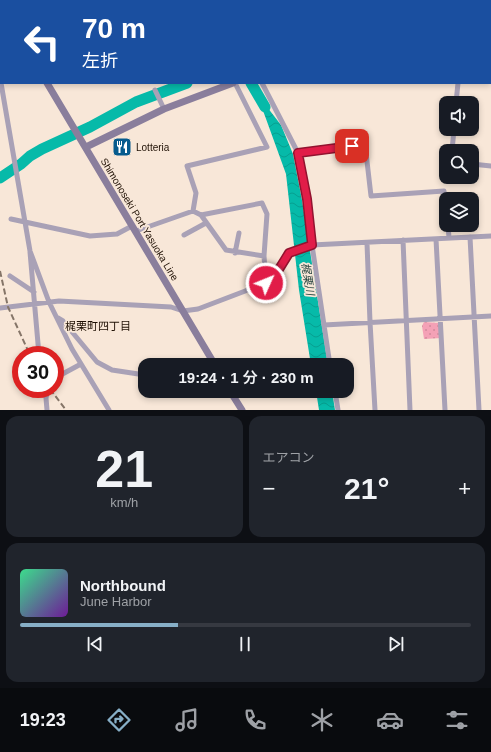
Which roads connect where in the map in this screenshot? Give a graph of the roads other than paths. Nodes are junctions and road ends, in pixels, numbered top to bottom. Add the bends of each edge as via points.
1 (1, 84) edge
2 (48, 84) edge
3 (231, 84) edge
4 (235, 84) edge
5 (263, 84) edge
6 (458, 84) edge
7 (155, 90) dead end
8 (457, 96) edge
9 (164, 109) junction
10 (86, 147) junction
11 (298, 153) junction
12 (479, 165) edge
13 (491, 166) edge
14 (439, 192) edge
15 (193, 212) junction
16 (201, 215) junction
17 (11, 218) dead end
18 (25, 222) junction
19 (206, 223) junction
20 (134, 229) junction
21 (449, 232) edge
22 (239, 233) dead end
23 (184, 236) dead end
24 (491, 236) edge
25 (470, 237) junction
26 (449, 238) junction
27 (436, 239) junction
28 (403, 240) junction
29 (367, 243) junction
30 (312, 245) junction
31 (30, 251) junction
32 (235, 253) junction
33 (264, 256) junction
34 (10, 276) dead end
35 (266, 283) junction
36 (34, 292) junction
37 (50, 302) junction
38 (35, 305) junction
39 (0, 306) edge
40 (183, 311) junction
41 (491, 316) edge
42 (473, 317) junction
43 (57, 318) junction
44 (441, 318) junction
45 (406, 320) junction
46 (370, 322) junction
47 (324, 325) junction
48 (38, 346) edge
49 (211, 358) edge
50 (329, 358) edge
51 (81, 364) junction
52 (64, 373) edge
53 (138, 374) edge
54 (46, 398) edge
55 (234, 398) edge
56 (336, 398) edge
57 (47, 410) edge
58 (109, 410) edge
59 (242, 410) edge
60 (338, 410) edge
61 (376, 410) edge
62 (410, 410) edge
63 (445, 410) edge
64 (479, 410) edge

1 - 18 street
2 - 10 main road, Shimonoseki Port Yasuoka Line
3 - 9 main road
4 - 15 street via 268,147 187,166 196,192
5 - 11 street
6 - 8 street
7 - 9 street
9 - 10 main road
10 - 20 main road, Shimonoseki Port Yasuoka Line
11 - 14 street via 365,144 370,196
11 - 30 street
12 - 13 street
15 - 16 street
15 - 20 street
16 - 19 street
16 - 33 street via 262,203 267,214
17 - 18 street
18 - 20 street via 90,236 117,234
18 - 31 street
19 - 23 street
19 - 32 street via 226,250
20 - 40 main road, Shimonoseki Port Yasuoka Line
21 - 26 street
22 - 32 street
24 - 25 street
25 - 26 street
25 - 42 street
26 - 27 street
27 - 28 street
27 - 44 street
28 - 29 street
28 - 45 street
29 - 30 street
29 - 46 street
30 - 35 street via 289,253 276,274
30 - 47 street
31 - 36 street
31 - 37 street
32 - 33 street
33 - 35 street
34 - 36 street
35 - 40 street via 198,309
36 - 38 street
37 - 38 street
37 - 40 street via 171,307
37 - 43 street
38 - 39 street
38 - 48 street
40 - 49 main road, Shimonoseki Port Yasuoka Line
41 - 42 street
42 - 44 street
42 - 64 street
43 - 51 street
43 - 53 street via 63,321 97,362 112,370
44 - 45 street
44 - 63 street
45 - 46 street
45 - 62 street
46 - 47 street
46 - 61 street
47 - 50 street
51 - 52 street
51 - 58 street
54 - 57 street
55 - 59 main road
56 - 60 street

